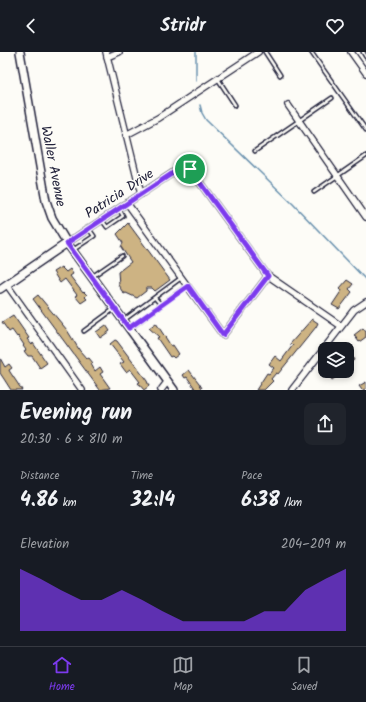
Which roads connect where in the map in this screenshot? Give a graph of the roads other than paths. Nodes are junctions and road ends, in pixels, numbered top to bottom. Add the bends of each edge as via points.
1 (20, 52) edge
2 (120, 52) edge
3 (257, 52) edge
4 (265, 52) edge
5 (311, 52) edge
6 (351, 52) edge
7 (363, 52) edge
8 (107, 55) edge
9 (366, 57) edge
10 (366, 71) edge
11 (280, 75) dead end
12 (218, 78) junction
13 (332, 98) dead end
14 (235, 105) dead end
15 (288, 105) dead end
16 (299, 121) junction
17 (366, 130) edge
18 (126, 135) junction
19 (255, 151) dead end
20 (366, 156) edge
21 (338, 176) junction
22 (314, 192) dead end
23 (141, 194) junction
24 (127, 203) junction
25 (118, 209) junction
26 (366, 217) edge
27 (102, 220) junction
28 (89, 229) junction
29 (67, 243) junction
30 (73, 251) junction
31 (122, 256) dead end
32 (268, 276) junction
33 (92, 277) junction
34 (182, 278) junction
35 (8, 285) junction
36 (188, 286) junction
37 (0, 289) edge
38 (155, 298) junction
39 (366, 302) edge
40 (161, 305) junction
41 (115, 309) junction
42 (124, 321) junction
43 (341, 326) junction
44 (129, 328) junction
45 (84, 331) dead end
46 (168, 381) junction
47 (82, 390) edge
48 (161, 390) edge
49 (174, 390) edge
50 (292, 390) edge

1 - 29 street, Waller Avenue via 46,201 52,218
2 - 8 street
3 - 12 street
4 - 11 lane
5 - 17 lane
6 - 10 street
7 - 9 lane
8 - 18 street
12 - 14 lane
12 - 18 street via 158,118
13 - 16 lane
15 - 16 street
16 - 19 lane
16 - 21 street
18 - 23 street
20 - 21 lane
21 - 22 lane
21 - 26 street
23 - 24 street, Patricia Drive
23 - 32 street, Patricia Drive via 182,167 188,167
24 - 25 street, Patricia Drive
24 - 34 street
25 - 27 street, Patricia Drive
25 - 27 lane via 123,216 107,227
27 - 28 street, Patricia Drive
28 - 29 street, Patricia Drive
28 - 30 lane via 94,236
29 - 30 street, Waller Avenue
29 - 35 street, Patricia Drive
30 - 33 street, Waller Avenue
31 - 33 lane
32 - 36 street via 223,335
32 - 43 street, Patricia Drive
33 - 41 street, Waller Avenue
34 - 36 street
34 - 38 lane
35 - 37 street, Patricia Drive
35 - 47 street
36 - 40 lane
38 - 40 lane
38 - 42 lane
39 - 43 street via 354,310
40 - 44 lane
41 - 42 street, Waller Avenue
41 - 45 lane
42 - 44 street, Waller Avenue
43 - 50 street
44 - 46 street, Waller Avenue
46 - 48 street
46 - 49 street, Waller Avenue

